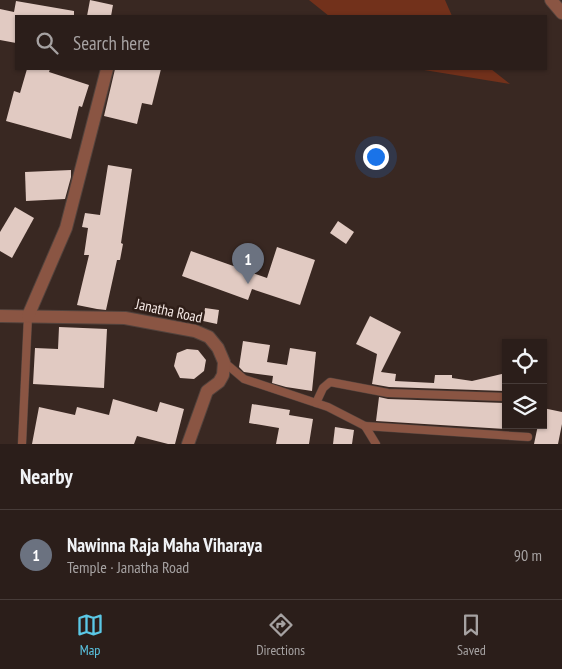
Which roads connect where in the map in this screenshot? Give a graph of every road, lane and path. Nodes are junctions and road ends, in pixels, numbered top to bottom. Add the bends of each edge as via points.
1 (551, 0) edge
2 (562, 13) edge
3 (107, 70) edge
4 (0, 316) edge
5 (28, 316) junction
6 (224, 362) junction
7 (502, 397) edge
8 (316, 403) junction
9 (365, 426) junction
10 (528, 437) dead end
11 (22, 444) edge
12 (188, 444) edge
13 (376, 444) edge

1 - 2 street
3 - 5 street via 66,228
4 - 5 street, Janatha Road
5 - 6 street, Janatha Road via 125,318 195,331 209,337
5 - 11 lane
6 - 8 lane via 244,379
6 - 12 street via 223,375 207,390
7 - 8 lane via 388,393 330,382
8 - 9 lane
9 - 10 lane
9 - 13 lane

